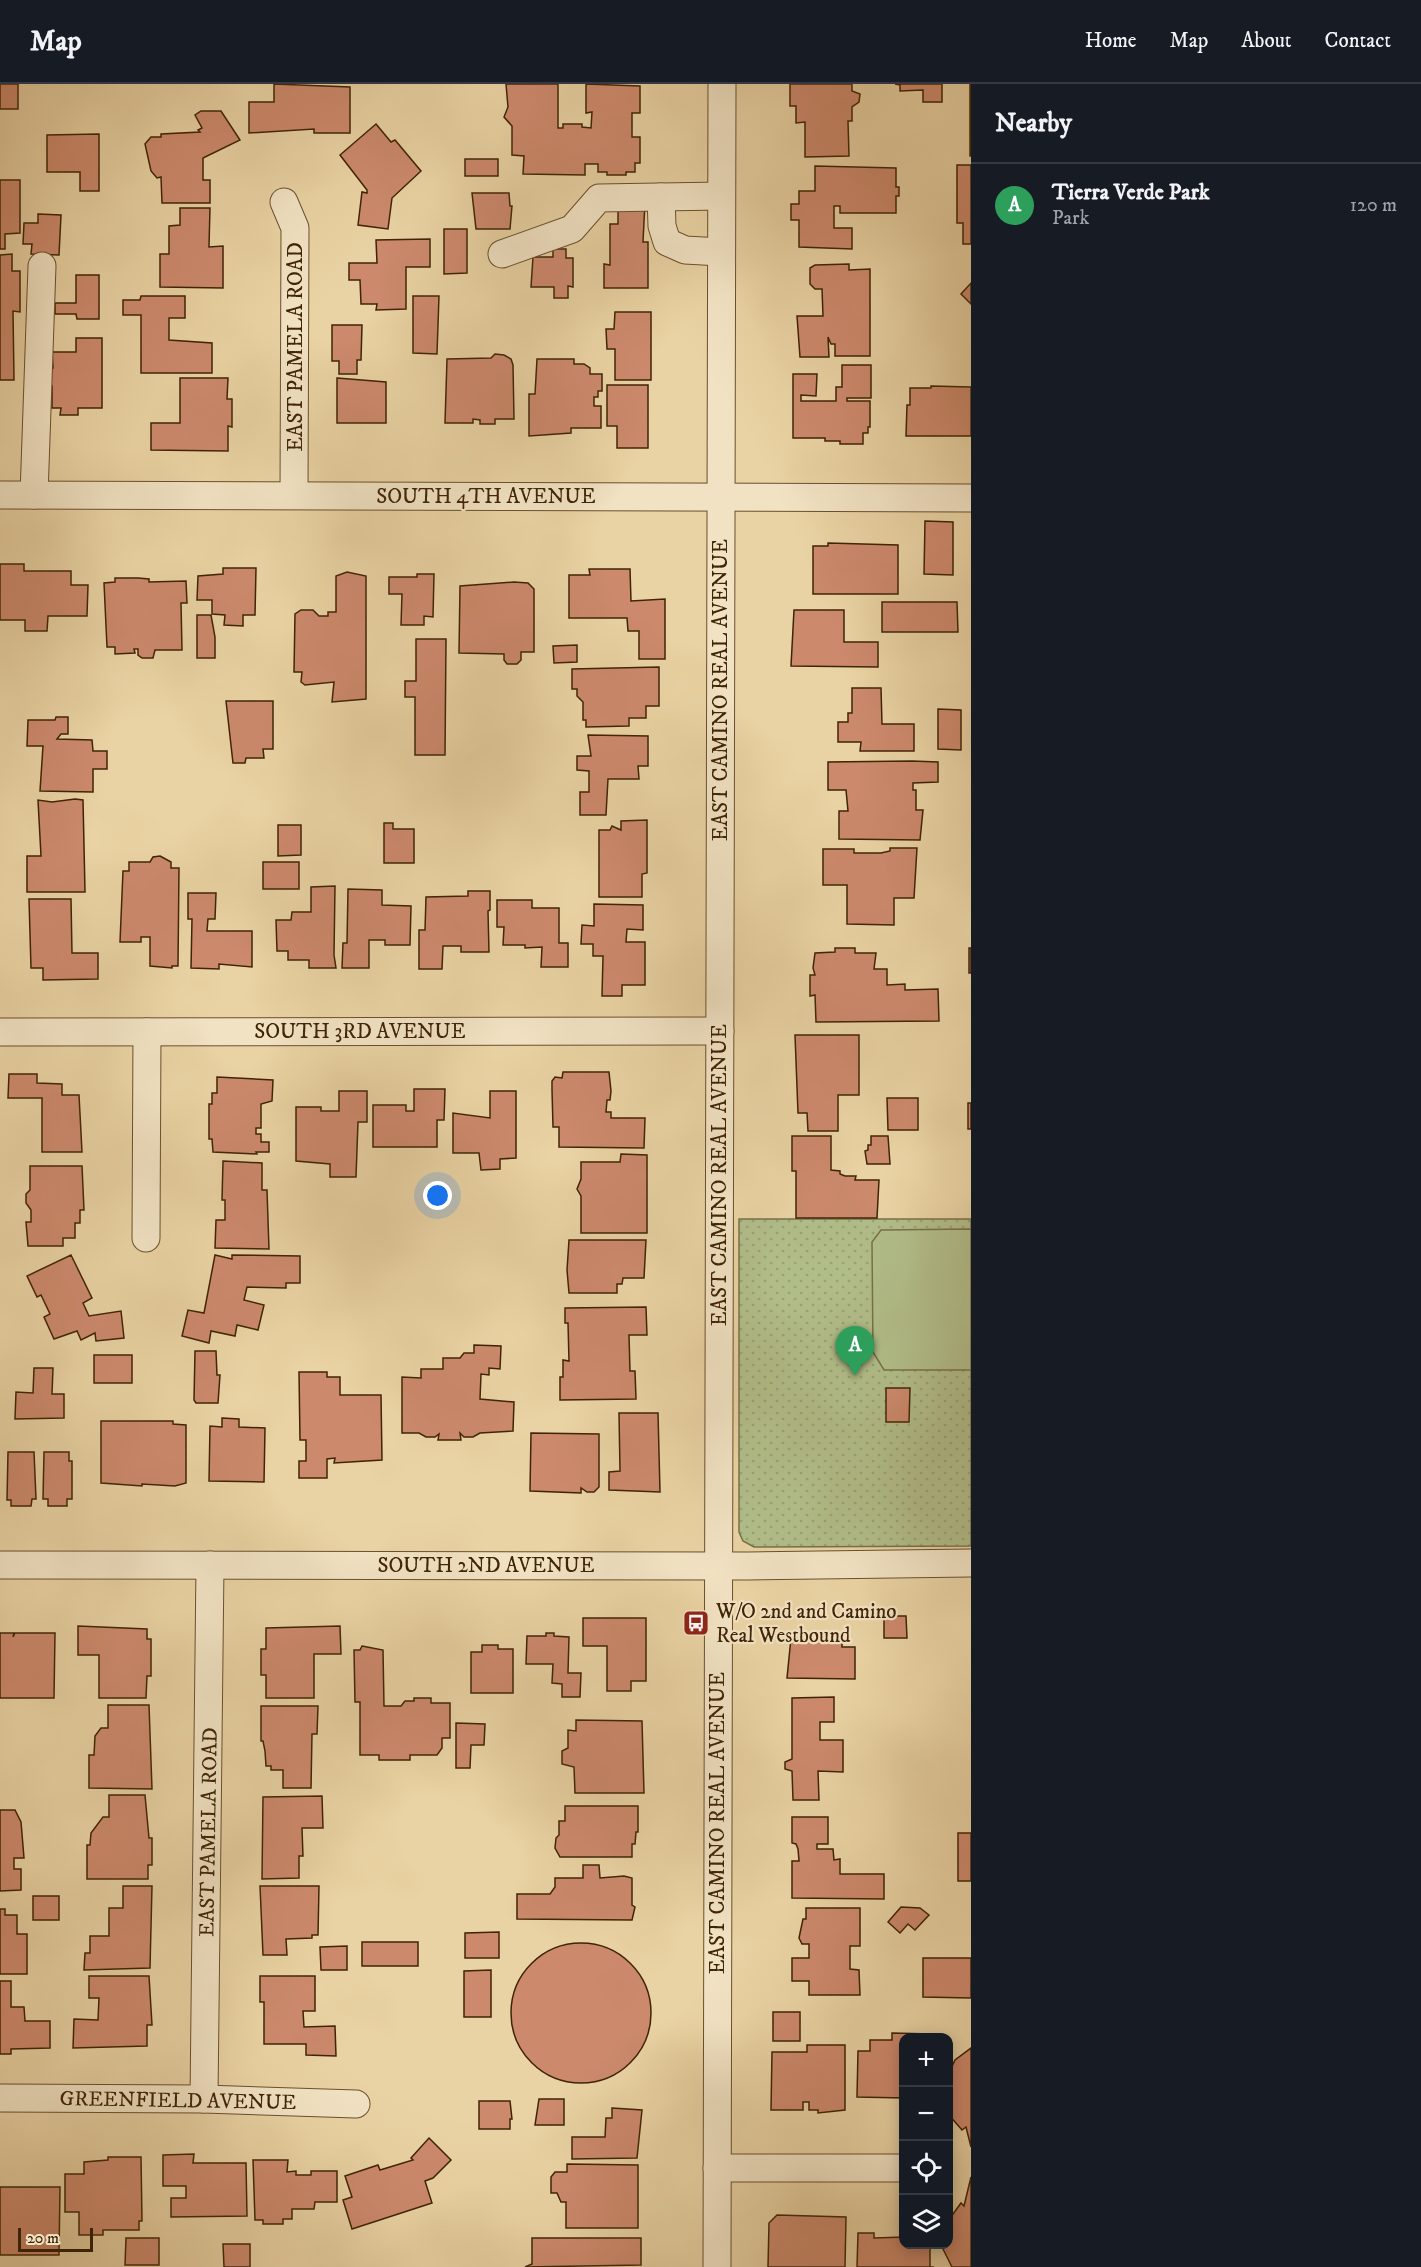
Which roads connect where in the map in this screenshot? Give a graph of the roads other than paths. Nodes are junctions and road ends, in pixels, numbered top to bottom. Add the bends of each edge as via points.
1 (722, 84) edge
2 (721, 196) junction
3 (661, 197) junction
4 (284, 202) dead end
5 (721, 252) junction
6 (502, 254) dead end
7 (42, 266) dead end
8 (0, 495) edge
9 (34, 495) junction
10 (294, 495) junction
11 (721, 498) junction
12 (971, 498) edge
13 (720, 1031) junction
14 (0, 1032) edge
15 (147, 1032) junction
16 (146, 1238) dead end
17 (971, 1563) edge
18 (0, 1565) edge
19 (210, 1565) junction
20 (717, 1566) junction
21 (0, 2098) edge
22 (204, 2099) junction
23 (356, 2104) dead end
24 (717, 2168) junction
25 (899, 2168) edge
26 (717, 2267) edge

1 - 2 street, EAST CAMINO REAL AVENUE
2 - 3 street
2 - 5 street, EAST CAMINO REAL AVENUE
3 - 5 street via 667,242 685,250
3 - 6 street via 599,198 572,228
4 - 10 street, EAST PAMELA ROAD via 295,228
5 - 11 street, EAST CAMINO REAL AVENUE
7 - 9 street
8 - 9 street, SOUTH 4TH AVENUE
9 - 10 street, SOUTH 4TH AVENUE
10 - 11 street, SOUTH 4TH AVENUE
11 - 12 street, SOUTH 4TH AVENUE
11 - 13 street, EAST CAMINO REAL AVENUE
13 - 15 street, SOUTH 3RD AVENUE
13 - 20 street, EAST CAMINO REAL AVENUE
14 - 15 street, SOUTH 3RD AVENUE
15 - 16 street
17 - 20 street, SOUTH 2ND AVENUE
18 - 19 street, SOUTH 2ND AVENUE
19 - 20 street, SOUTH 2ND AVENUE
19 - 22 street, EAST PAMELA ROAD
20 - 24 street, EAST CAMINO REAL AVENUE
21 - 22 street, GREENFIELD AVENUE
22 - 23 street, GREENFIELD AVENUE
24 - 25 street
24 - 26 street, EAST CAMINO REAL AVENUE

